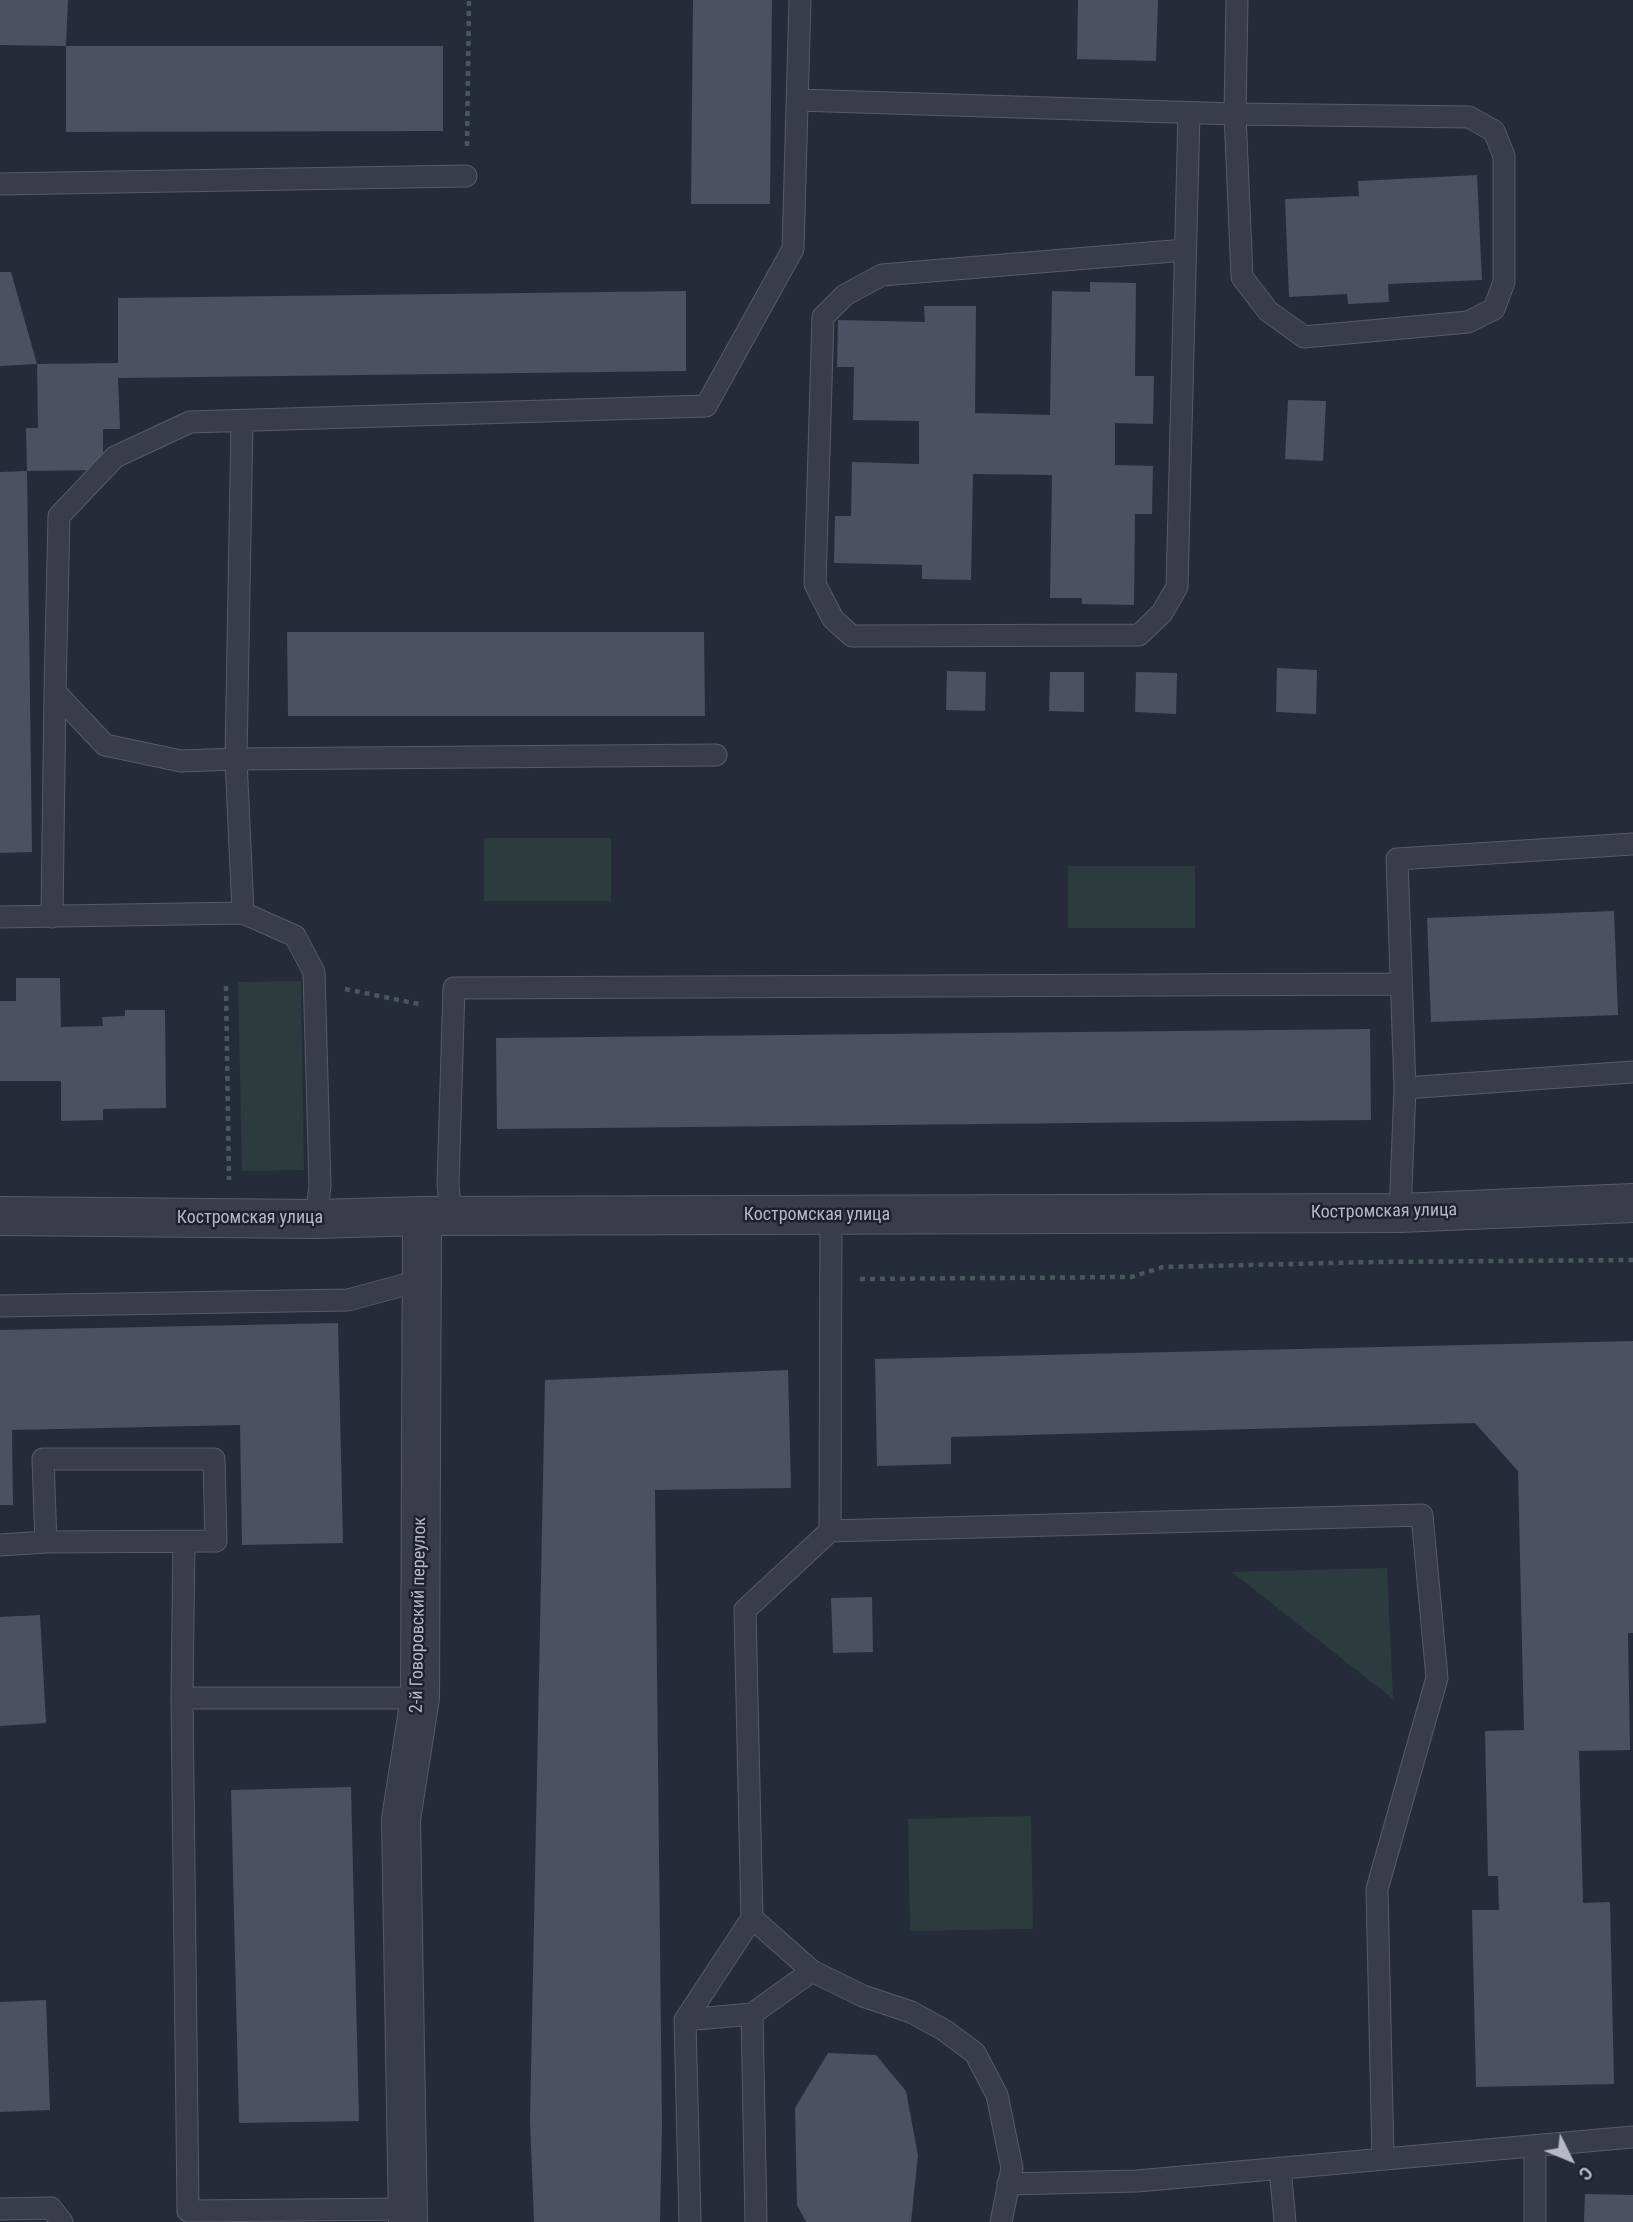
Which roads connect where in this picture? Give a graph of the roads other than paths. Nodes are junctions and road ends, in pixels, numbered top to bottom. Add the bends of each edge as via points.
1 (800, 0) edge
2 (1237, 0) edge
3 (797, 100) junction
4 (1189, 113) junction
5 (1236, 114) junction
6 (466, 176) road end
7 (0, 184) edge
8 (1185, 250) junction
9 (242, 421) junction
10 (55, 692) junction
11 (716, 755) dead end
12 (236, 759) junction
13 (1633, 844) edge
14 (243, 913) junction
15 (52, 917) junction
16 (0, 918) edge
17 (1401, 984) junction
18 (1633, 1072) edge
19 (1405, 1088) junction
20 (1633, 1203) edge
21 (1400, 1213) junction
22 (831, 1214) junction
23 (0, 1216) edge
24 (436, 1216) junction
25 (316, 1219) junction
26 (422, 1280) junction
27 (0, 1306) edge
28 (830, 1531) junction
29 (184, 1541) junction
30 (46, 1542) junction
31 (0, 1545) edge
32 (182, 1698) junction
33 (420, 1698) junction
34 (752, 1918) junction
35 (812, 1971) junction
36 (752, 2014) junction
37 (685, 2020) junction
38 (1633, 2137) edge
39 (1535, 2146) junction
40 (1383, 2160) junction
41 (1280, 2168) junction
42 (1008, 2185) junction
43 (0, 2208) edge
44 (408, 2215) edge
45 (189, 2217) edge
46 (62, 2222) edge
47 (690, 2222) edge
48 (755, 2222) edge
49 (1001, 2222) edge
50 (1285, 2222) edge
51 (1535, 2222) edge

1 - 3 lane
2 - 5 lane
3 - 4 lane
3 - 9 lane via 793,250 706,406
4 - 5 lane
4 - 8 lane
5 - 5 lane via 1242,277 1268,311 1304,337 1468,322 1494,309 1504,282 1504,156 1494,131 1469,117
6 - 7 lane
8 - 8 lane via 1177,587 1163,613 1139,635 852,636 833,619 815,584 823,317 845,295 882,275
9 - 10 lane via 190,422 115,457 59,516
9 - 12 lane
10 - 12 lane via 105,745 181,761
10 - 15 lane
11 - 12 lane
12 - 14 lane
13 - 17 lane via 1397,859
14 - 15 lane
14 - 25 lane via 295,936 314,972 320,1186
15 - 16 lane
17 - 19 lane
17 - 24 lane via 454,988 448,1184
18 - 19 lane
19 - 21 lane
20 - 21 street, Костромская улица
21 - 22 street, Костромская улица
22 - 24 street, Костромская улица
22 - 28 lane
23 - 25 street, Костромская улица
24 - 25 street, Костромская улица
24 - 26 street, 2-й Говоровский переулок
26 - 27 lane via 348,1300
26 - 33 street, 2-й Говоровский переулок
28 - 34 lane via 745,1610
28 - 40 lane via 1422,1515 1437,1678 1377,1889
29 - 30 lane
29 - 30 lane via 216,1541 214,1459 43,1459
29 - 32 lane
30 - 31 lane
32 - 33 lane
32 - 45 lane
33 - 44 street, 2-й Говоровский переулок via 401,1819
34 - 35 lane
34 - 37 lane
35 - 36 lane
35 - 42 lane via 863,1996 911,2012 975,2053 997,2095 1012,2168
36 - 37 lane
36 - 48 lane
37 - 47 lane
38 - 39 lane
39 - 40 lane
39 - 51 lane
40 - 41 lane
41 - 42 lane via 1136,2182
41 - 50 lane
42 - 49 lane
43 - 46 lane via 51,2208
44 - 45 lane

